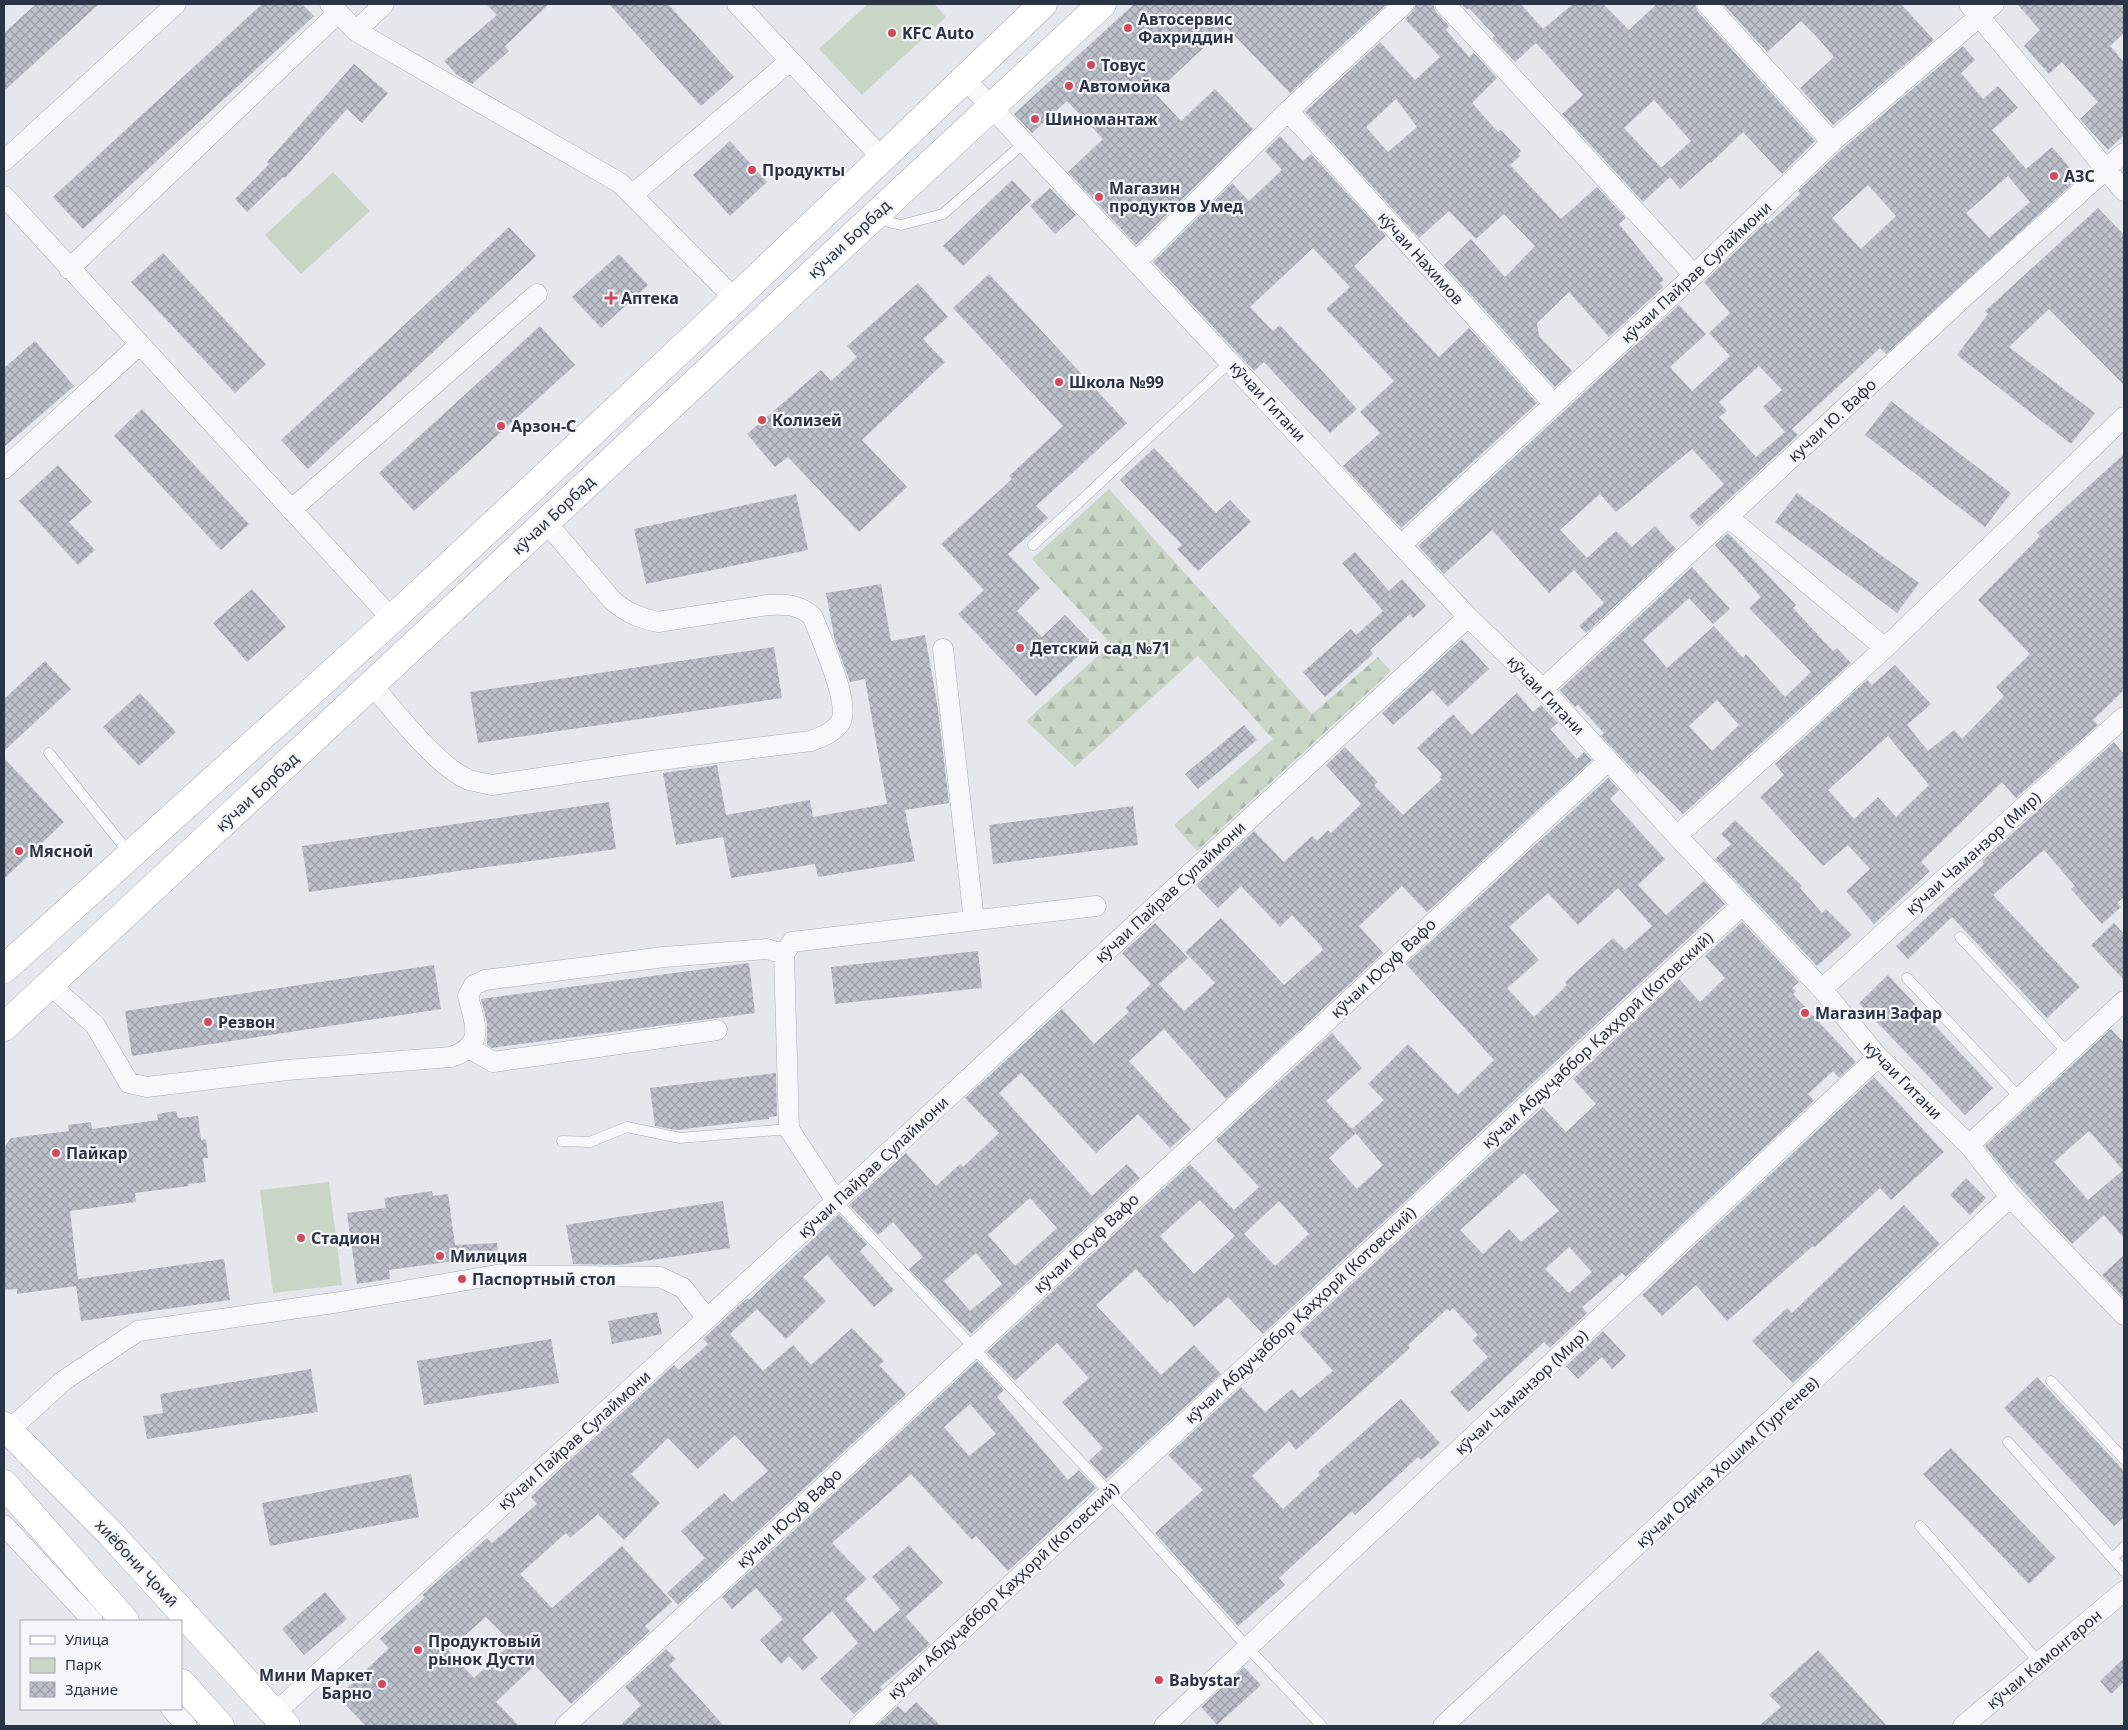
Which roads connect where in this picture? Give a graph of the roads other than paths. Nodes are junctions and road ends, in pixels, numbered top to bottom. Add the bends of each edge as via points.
1 (176, 4) edge
2 (384, 4) edge
3 (737, 4) edge
4 (1043, 4) edge
5 (1102, 4) edge
6 (1404, 4) edge
7 (1445, 4) edge
8 (1707, 4) edge
9 (334, 8) edge
10 (1981, 8) edge
11 (356, 31) junction
12 (790, 61) junction
13 (964, 78) junction
14 (991, 107) junction
15 (1288, 111) junction
16 (1025, 142) junction
17 (1832, 142) junction
18 (2124, 153) edge
19 (883, 159) junction
20 (4, 161) edge
21 (2107, 170) junction
22 (2124, 191) edge
23 (632, 195) junction
24 (4, 196) edge
25 (871, 218) junction
26 (1137, 261) junction
27 (69, 269) junction
28 (1694, 274) junction
29 (537, 294) dead end
30 (735, 299) junction
31 (139, 345) junction
32 (1231, 361) junction
33 (1554, 404) junction
34 (2124, 417) edge
35 (4, 469) edge
36 (291, 510) junction
37 (1728, 517) junction
38 (546, 522) junction
39 (1402, 544) junction
40 (1033, 545) dead end
41 (1468, 617) junction
42 (392, 619) junction
43 (1885, 648) junction
44 (943, 649) dead end
45 (372, 685) junction
46 (1543, 689) junction
47 (2124, 717) edge
48 (49, 752) dead end
49 (1608, 761) junction
50 (1677, 836) junction
51 (131, 856) junction
52 (1742, 905) junction
53 (1096, 906) dead end
54 (974, 920) junction
55 (1960, 937) dead end
56 (784, 954) junction
57 (4, 969) edge
58 (1906, 978) dead end
59 (50, 985) junction
60 (1822, 990) junction
61 (2122, 1008) edge
62 (5, 1027) edge
63 (717, 1030) dead end
64 (469, 1048) junction
65 (2068, 1053) junction
66 (1878, 1057) junction
67 (2020, 1098) junction
68 (789, 1129) junction
69 (562, 1141) dead end
70 (1969, 1145) junction
71 (2010, 1197) junction
72 (836, 1201) junction
73 (2124, 1315) edge
74 (707, 1319) junction
75 (972, 1347) junction
76 (2051, 1381) dead end
77 (5, 1430) edge
78 (2008, 1442) dead end
79 (2124, 1459) edge
80 (4, 1484) edge
81 (1109, 1492) junction
82 (4, 1525) edge
83 (1920, 1526) dead end
84 (2124, 1547) edge
85 (2113, 1558) junction
86 (2124, 1572) edge
87 (65, 1573) junction
88 (2124, 1591) edge
89 (92, 1620) edge
90 (124, 1620) edge
91 (1248, 1648) junction
92 (2039, 1662) junction
93 (182, 1684) edge
94 (172, 1710) edge
95 (280, 1720) edge
96 (186, 1726) edge
97 (220, 1726) edge
98 (565, 1726) edge
99 (859, 1726) edge
100 (1164, 1726) edge
101 (1322, 1726) edge
102 (1443, 1726) edge
103 (1963, 1726) edge

1 - 20 street
2 - 11 street
3 - 12 street
4 - 13 main road, кӯчаи Борбад
5 - 14 main road, кӯчаи Борбад
6 - 15 street
7 - 28 street
8 - 17 street
9 - 11 street
9 - 27 street
10 - 17 street, кӯчаи Пайрав Сулаймони
10 - 21 street
11 - 23 street via 620,183
12 - 19 street
12 - 23 street
13 - 14 street, кӯчаи Гитани
13 - 19 main road, кӯчаи Борбад
14 - 16 street, кӯчаи Гитани
14 - 25 main road, кӯчаи Борбад
15 - 26 street
15 - 33 street, кӯчаи Нахимов
16 - 25 lane via 943,214 901,225
16 - 26 street, кӯчаи Гитани
17 - 28 street, кӯчаи Пайрав Сулаймони
18 - 21 street, кучаи Ю. Вафо
19 - 30 main road, кӯчаи Борбад
21 - 22 street
21 - 37 street, кучаи Ю. Вафо via 1964,297
23 - 30 street
24 - 27 street
25 - 38 main road, кӯчаи Борбад
26 - 32 street, кӯчаи Гитани
27 - 31 street
28 - 33 street, кӯчаи Пайрав Сулаймони
29 - 36 street
30 - 42 main road, кӯчаи Борбад
31 - 35 street
31 - 36 street
32 - 39 street, кӯчаи Гитани
32 - 40 lane
33 - 39 street, кӯчаи Пайрав Сулаймони
34 - 43 street
36 - 42 street
37 - 43 street
37 - 46 street, кучаи Ю. Вафо
38 - 45 main road, кӯчаи Борбад
38 - 45 street via 611,599 640,619 658,622 786,604 805,610 812,617 841,695 843,710 839,724 825,736 810,741 492,785 470,780 454,771
39 - 41 street, кӯчаи Гитани
41 - 46 street, кӯчаи Гитани
41 - 72 street, кӯчаи Пайрав Сулаймони
42 - 51 main road, кӯчаи Борбад
43 - 50 street
44 - 54 street
45 - 59 main road, кӯчаи Борбад
46 - 49 street, кӯчаи Гитани
47 - 60 street, кӯчаи Чаманзор (Мир)
48 - 51 lane
49 - 50 street, кӯчаи Гитани
49 - 75 street, кӯчаи Юсуф Вафо
50 - 52 street, кӯчаи Гитани
51 - 57 main road, кӯчаи Борбад
52 - 60 street, кӯчаи Гитани
52 - 81 street, кӯчаи Абдуҷаббор Қаҳҳорӣ (Котовский)
53 - 54 street
54 - 56 street via 792,942
55 - 65 lane
56 - 64 street via 767,949 664,957 485,980 474,985 468,996 476,1028
56 - 68 street
58 - 67 lane
59 - 62 main road, кӯчаи Борбад
59 - 64 street via 96,1025 128,1080 137,1086 287,1070 435,1060
60 - 66 street, кӯчаи Гитани
61 - 65 street
63 - 64 street via 493,1062
65 - 67 street
66 - 70 street, кӯчаи Гитани
66 - 91 street, кӯчаи Чаманзор (Мир)
67 - 70 street
68 - 69 lane via 680,1138 627,1127 590,1142
68 - 72 street
70 - 71 street, кӯчаи Гитани
71 - 73 street, кӯчаи Гитани
71 - 102 street, кӯчаи Одина Хошим (Тургенев)
72 - 74 street, кӯчаи Пайрав Сулаймони
72 - 75 lane
74 - 77 street via 683,1288 660,1277 496,1275 340,1302 138,1331 63,1381
74 - 95 street, кӯчаи Пайрав Сулаймони
75 - 81 lane
75 - 98 street, кӯчаи Юсуф Вафо
76 - 79 lane
77 - 95 main road, хиёбони Ҷомӣ via 110,1533
78 - 85 lane
80 - 87 main road
81 - 91 lane
81 - 99 street, кӯчаи Абдуҷаббор Қаҳҳорӣ (Котовский)
82 - 87 street
83 - 92 lane
84 - 85 lane
85 - 86 lane
87 - 89 street
87 - 90 main road
88 - 92 street, кӯчаи Камонгарон
91 - 100 street, кӯчаи Чаманзор (Мир)
91 - 101 lane
92 - 103 street, кӯчаи Камонгарон
93 - 97 main road
94 - 96 street

